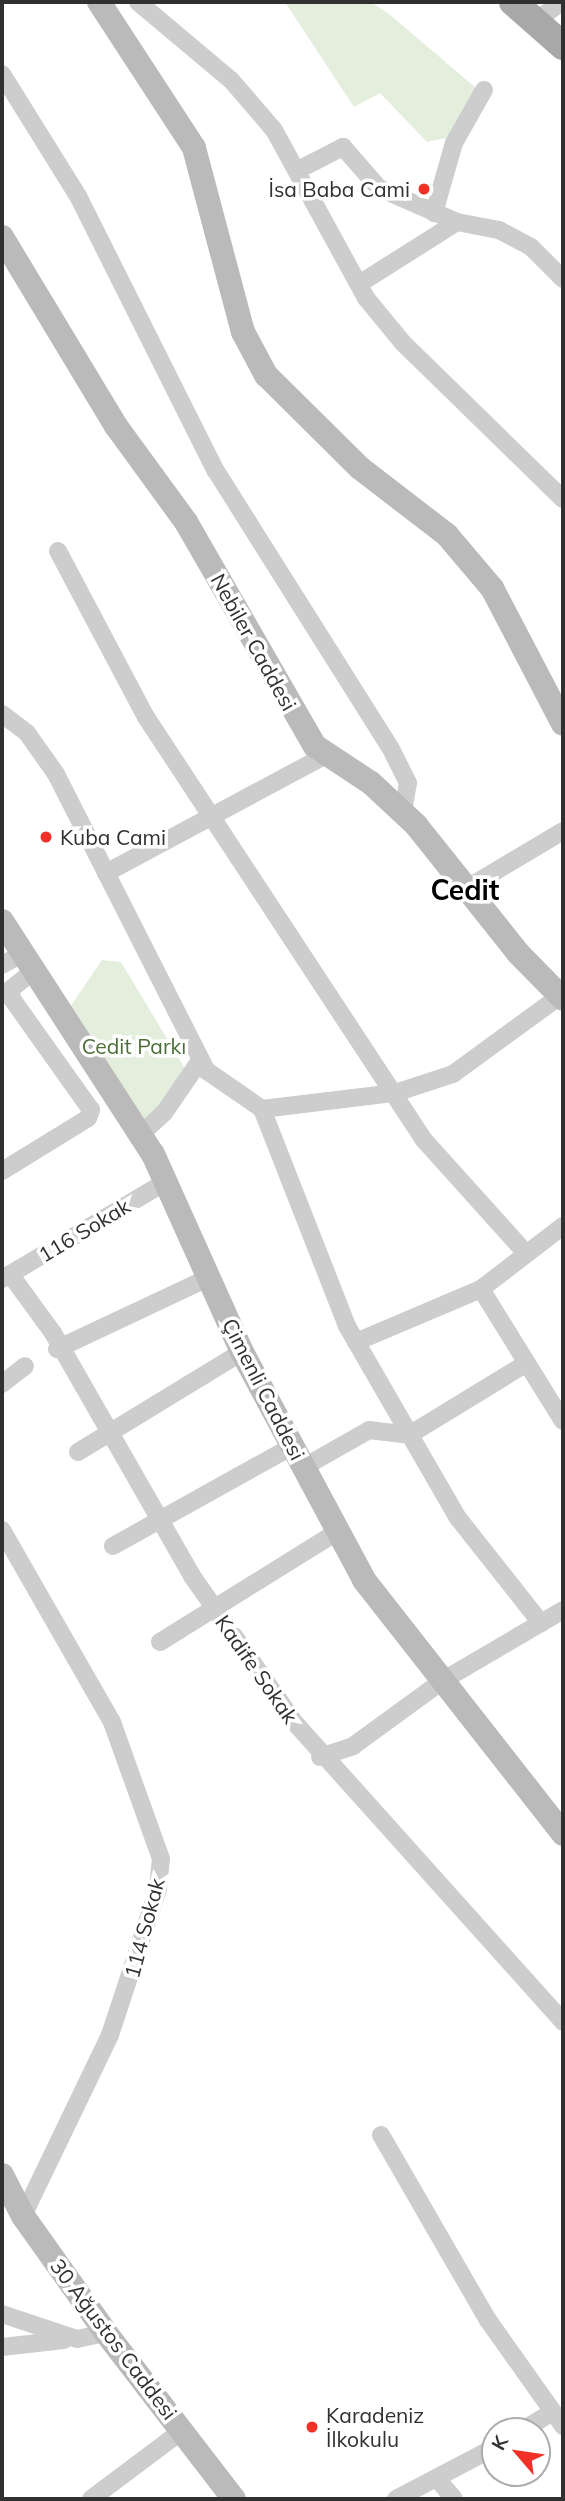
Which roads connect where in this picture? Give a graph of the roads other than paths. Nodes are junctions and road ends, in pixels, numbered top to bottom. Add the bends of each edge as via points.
1 (99, 2) edge
2 (138, 2) edge
3 (513, 2) edge
4 (563, 46) edge
5 (2, 74) edge
6 (484, 90) dead end
7 (298, 170) junction
8 (434, 213) junction
9 (457, 222) junction
10 (2, 237) edge
11 (563, 279) edge
12 (359, 284) junction
13 (563, 499) edge
14 (58, 551) dead end
15 (2, 714) edge
16 (563, 724) edge
17 (326, 755) junction
18 (209, 813) junction
19 (403, 813) junction
20 (563, 831) edge
21 (106, 873) junction
22 (469, 887) junction
23 (2, 921) edge
24 (19, 964) edge
25 (6, 991) edge
26 (562, 997) edge
27 (201, 1059) junction
28 (395, 1093) junction
29 (262, 1109) junction
30 (138, 1137) junction
31 (2, 1171) edge
32 (167, 1181) junction
33 (562, 1222) edge
34 (525, 1252) junction
35 (6, 1277) edge
36 (208, 1279) junction
37 (481, 1289) junction
38 (356, 1342) junction
39 (57, 1349) junction
40 (242, 1352) junction
41 (527, 1363) junction
42 (24, 1366) dead end
43 (2, 1384) edge
44 (563, 1421) edge
45 (110, 1431) junction
46 (409, 1435) junction
47 (78, 1452) dead end
48 (298, 1457) junction
49 (163, 1518) junction
50 (2, 1531) edge
51 (337, 1532) junction
52 (113, 1546) dead end
53 (214, 1607) junction
54 (563, 1610) edge
55 (541, 1623) junction
56 (160, 1642) dead end
57 (442, 1681) junction
58 (320, 1757) junction
59 (563, 1834) edge
60 (563, 2022) edge
61 (381, 2135) dead end
62 (2, 2175) edge
63 (23, 2216) junction
64 (2, 2314) edge
65 (106, 2333) junction
66 (78, 2339) junction
67 (2, 2347) edge
68 (558, 2419) edge
69 (183, 2430) junction
70 (481, 2456) edge
71 (439, 2481) junction
72 (91, 2499) edge
73 (234, 2499) edge
74 (396, 2499) edge
75 (454, 2499) edge

1 - 16 street via 194,148 243,332 266,374 360,468 447,534 492,588
2 - 7 street via 231,79
3 - 4 main road
5 - 19 street via 78,196 229,493 390,747 408,783
6 - 8 street via 454,144
7 - 8 street via 343,147 379,188
7 - 12 street
8 - 9 street
9 - 11 street via 499,230 531,247
9 - 12 street
10 - 17 street, Nebiler Caddesi via 116,426 186,522 281,695
12 - 13 street via 403,343
14 - 18 street via 146,717
15 - 21 street via 27,733 57,774
17 - 18 street
17 - 19 street, Nebiler Caddesi
18 - 21 street
18 - 28 street
19 - 22 street, Nebiler Caddesi
20 - 22 street
21 - 27 street
22 - 26 street, Nebiler Caddesi
23 - 24 street, Çimenli Caddesi
24 - 25 street
24 - 30 street, Çimenli Caddesi via 91,1051
25 - 31 street via 91,1110 89,1118
26 - 28 street via 453,1074
27 - 29 street via 230,1091
27 - 30 street via 164,1113
28 - 29 street
28 - 34 street via 465,1191
29 - 38 street
30 - 32 street, Çimenli Caddesi
32 - 35 street, 116 Sokak
32 - 36 street, Çimenli Caddesi
33 - 34 street
34 - 37 street
35 - 39 street, Kadife Sokak via 53,1332
36 - 39 street
36 - 40 street, Çimenli Caddesi
37 - 38 street
37 - 41 street
38 - 46 street
39 - 45 street, Kadife Sokak
40 - 45 street
40 - 48 street, Çimenli Caddesi
41 - 44 street
41 - 46 street
42 - 43 street
45 - 47 street
45 - 49 street, Kadife Sokak
46 - 48 street via 369,1430
46 - 55 street via 458,1518
48 - 49 street
48 - 51 street, Çimenli Caddesi
49 - 52 street
49 - 53 street, Kadife Sokak
50 - 63 street, 114 Sokak via 112,1722 161,1859 151,1914 110,2035
51 - 53 street
51 - 57 street, Çimenli Caddesi via 364,1580
53 - 56 street
53 - 58 street, Kadife Sokak
54 - 55 street
55 - 57 street
57 - 58 street via 353,1746
57 - 59 street, Çimenli Caddesi
58 - 60 street, Kadife Sokak
61 - 68 street via 412,2197
62 - 63 street, 30 Ağustos Caddesi
63 - 65 street, 30 Ağustos Caddesi
64 - 66 street
65 - 66 street
65 - 69 street, 30 Ağustos Caddesi
66 - 67 street
69 - 72 street
69 - 73 street, 30 Ağustos Caddesi
70 - 71 street
71 - 74 street
71 - 75 street

